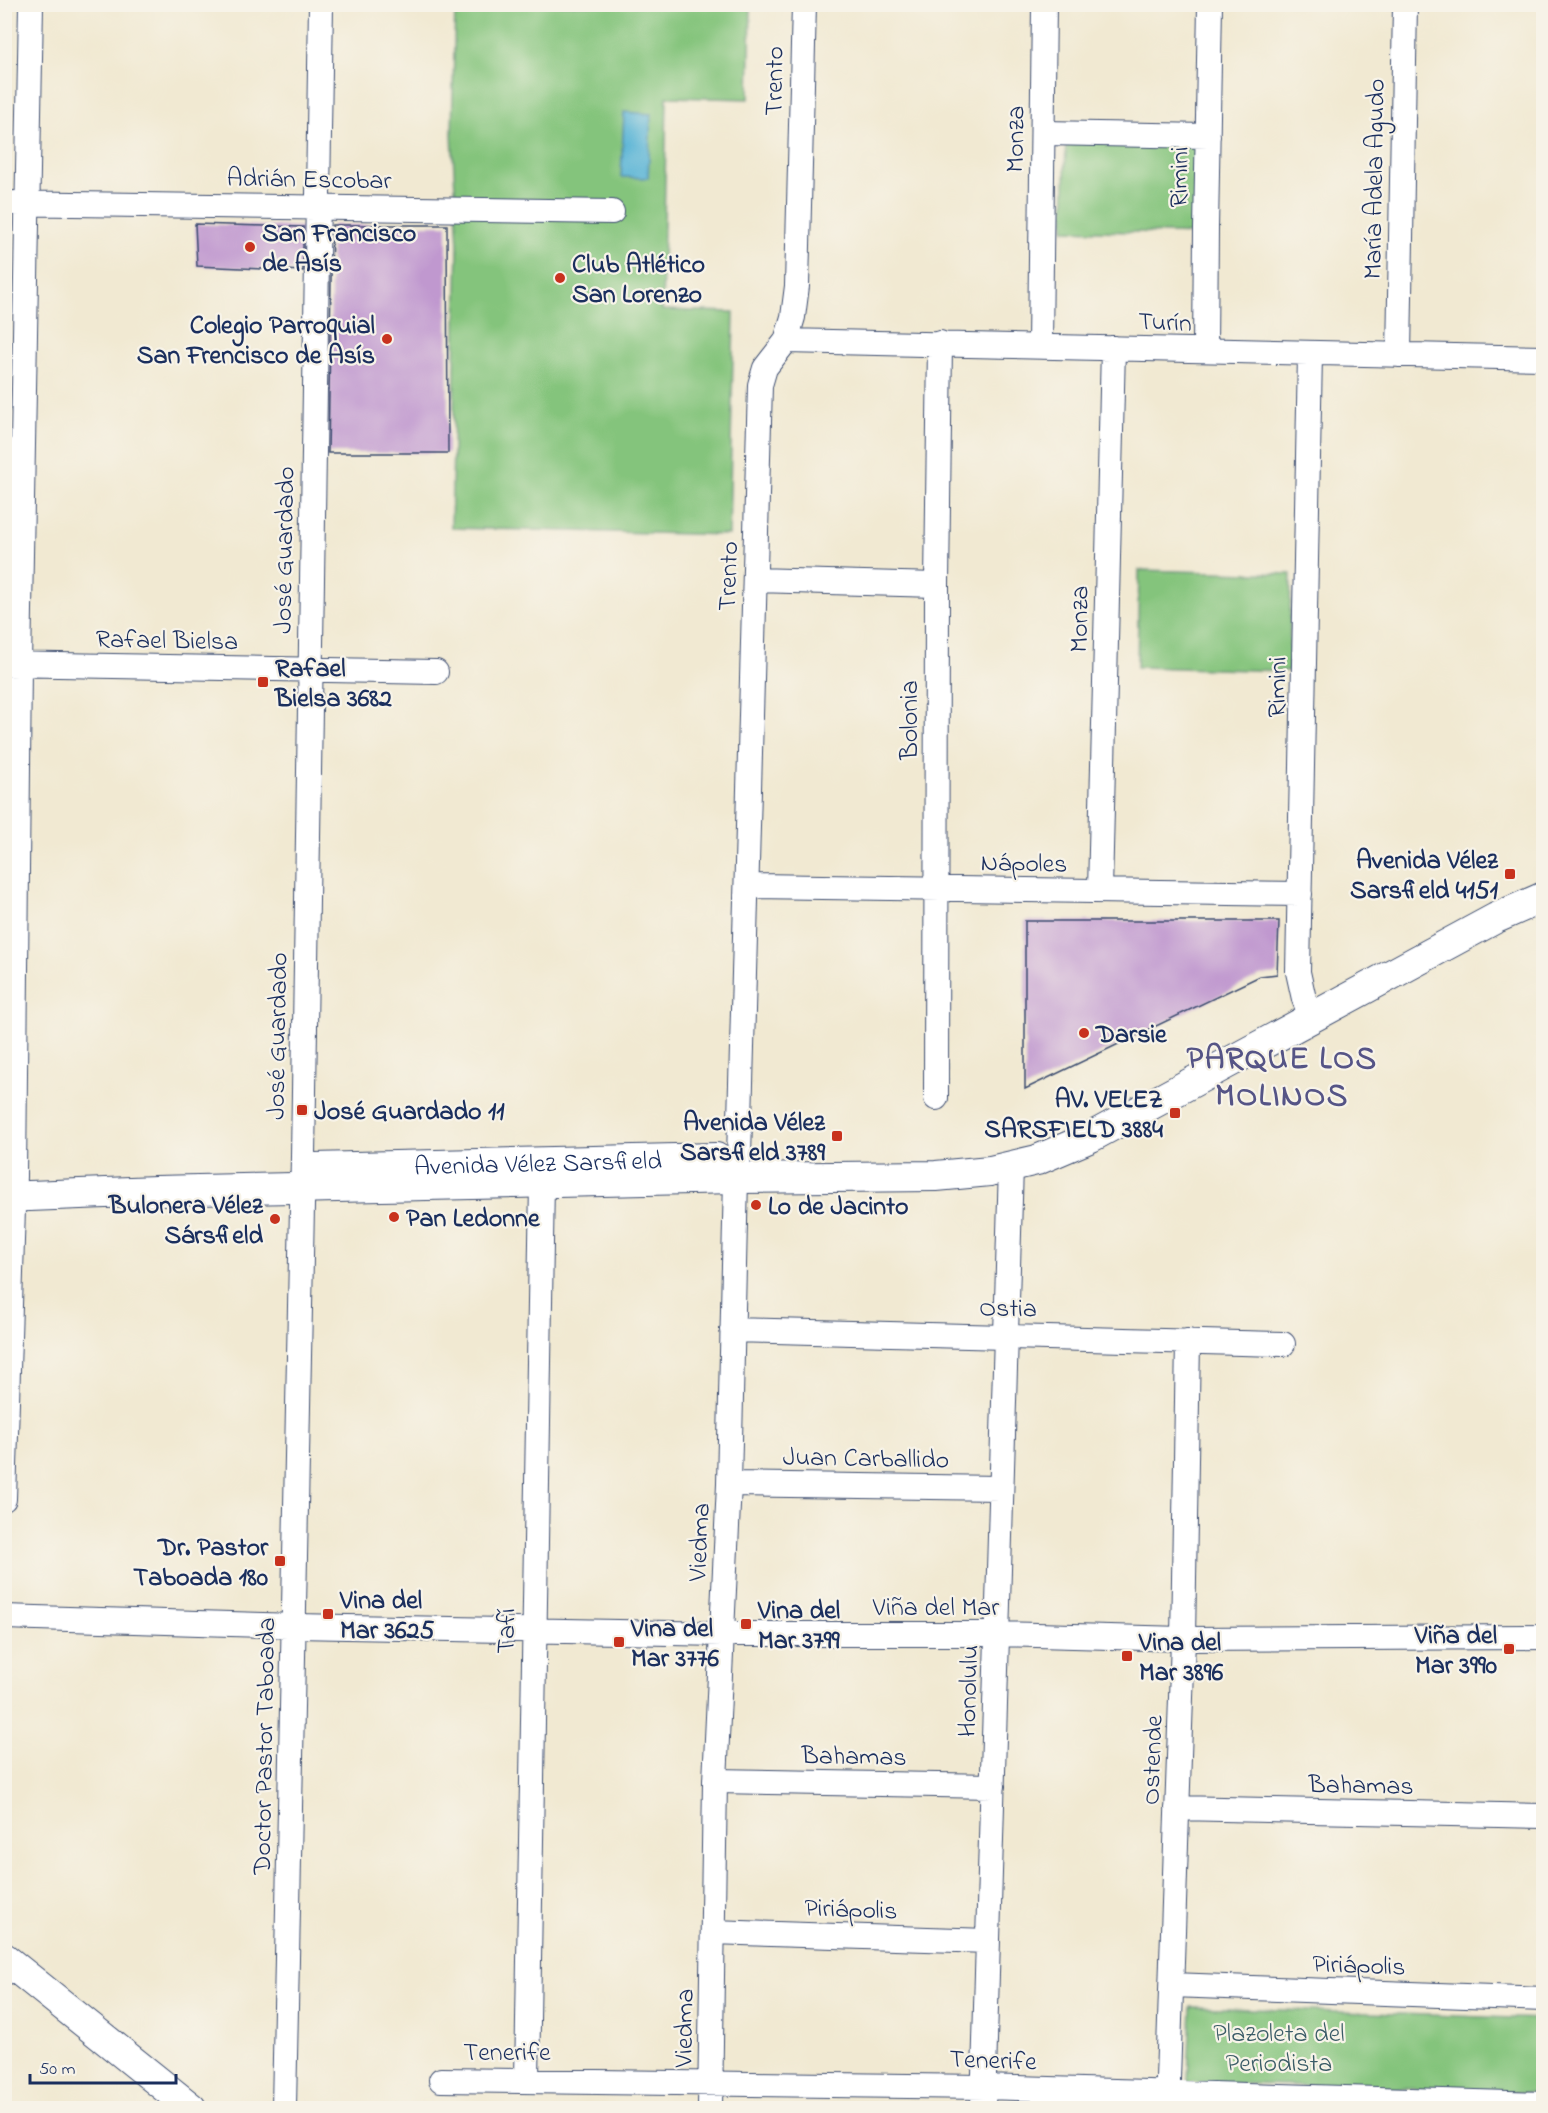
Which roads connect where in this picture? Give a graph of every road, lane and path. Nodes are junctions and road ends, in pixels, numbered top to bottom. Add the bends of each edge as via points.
1 (31, 4) edge
2 (321, 4) edge
3 (804, 4) edge
4 (1044, 4) edge
5 (1210, 4) edge
6 (1405, 4) edge
7 (1043, 133) junction
8 (1208, 136) junction
9 (16, 203) edge
10 (316, 206) junction
11 (612, 212) dead end
12 (786, 341) junction
13 (940, 343) junction
14 (1040, 345) junction
15 (1113, 348) junction
16 (1205, 350) junction
17 (1310, 354) junction
18 (1399, 355) junction
19 (1544, 358) edge
20 (755, 580) junction
21 (936, 585) junction
22 (11, 664) edge
23 (310, 669) junction
24 (436, 672) dead end
25 (1544, 877) edge
26 (747, 886) junction
27 (936, 889) junction
28 (1100, 891) junction
29 (1300, 894) junction
30 (1544, 897) edge
31 (1308, 1009) junction
32 (936, 1098) dead end
33 (1011, 1167) junction
34 (737, 1168) junction
35 (303, 1179) junction
36 (542, 1183) junction
37 (9, 1187) edge
38 (732, 1330) junction
39 (1006, 1336) junction
40 (1188, 1341) junction
41 (1283, 1344) dead end
42 (729, 1484) junction
43 (1001, 1488) junction
44 (4, 1499) edge
45 (4, 1617) edge
46 (295, 1626) junction
47 (533, 1630) junction
48 (722, 1634) junction
49 (997, 1634) junction
50 (1544, 1637) edge
51 (1183, 1639) junction
52 (716, 1781) junction
53 (993, 1786) junction
54 (1178, 1808) junction
55 (1544, 1816) edge
56 (713, 1932) junction
57 (988, 1941) junction
58 (4, 1958) edge
59 (4, 1982) edge
60 (1172, 1985) junction
61 (1544, 1999) edge
62 (441, 2079) dead end
63 (527, 2080) junction
64 (710, 2082) junction
65 (984, 2098) edge
66 (1167, 2101) edge
67 (1544, 2104) edge
68 (158, 2109) edge
69 (191, 2109) edge
70 (284, 2109) edge
71 (710, 2109) edge

1 - 9 street
2 - 10 street, José Guardado
3 - 12 street, Trento via 797,286
4 - 7 street, Monza
5 - 8 street, Rimini
6 - 18 street, María Adela Agudo
7 - 8 street
7 - 14 street, Monza
8 - 16 street, Rimini
9 - 10 street, Adrián Escobar
9 - 22 street
10 - 11 street, Adrián Escobar
10 - 23 street, José Guardado
12 - 13 street, Turín
12 - 20 street, Trento via 765,368 760,386
13 - 14 street, Turín
13 - 21 street, Bolonia
14 - 15 street, Turín
15 - 16 street, Turín
15 - 28 street, Monza
16 - 17 street, Turín
17 - 18 street, Turín
17 - 29 street, Rimini
18 - 19 street, Turín
20 - 21 street
20 - 26 street, Trento
21 - 27 street, Bolonia
22 - 23 street, Rafael Bielsa
22 - 37 street
23 - 24 street, Rafael Bielsa
23 - 35 street, José Guardado
25 - 31 main road, Avenida Vélez Sarsfield via 1511,890
26 - 27 street, Nápoles
26 - 34 street, Trento
27 - 28 street, Nápoles
27 - 32 street, Bolonia
28 - 29 street, Nápoles
29 - 31 street, Rimini via 1298,972
30 - 31 main road, Avenida Vélez Sarsfield
31 - 33 main road, Avenida Vélez Sarsfield via 1064,1150
31 - 34 main road, Avenida Vélez Sarsfield via 1083,1118 1006,1149
33 - 34 main road, Avenida Vélez Sarsfield via 936,1176
33 - 39 street, Honolulu
34 - 35 main road, Avenida Vélez Sarsfield
34 - 36 main road, Avenida Vélez Sarsfield
34 - 38 street, Viedma
35 - 36 main road, Avenida Vélez Sarsfield
35 - 37 main road, Avenida Vélez Sarsfield
35 - 46 street, Doctor Pastor Taboada
36 - 47 street, Tafí
37 - 44 street
38 - 39 street, Ostia
38 - 42 street, Viedma
39 - 40 street, Ostia
39 - 43 street, Honolulu
40 - 41 street, Ostia
40 - 51 street, Ostende
42 - 43 street, Juan Carballido
42 - 48 street, Viedma
43 - 49 street, Honolulu
45 - 46 street, Viña del Mar
46 - 47 street, Viña del Mar
46 - 70 street, Doctor Pastor Taboada
47 - 48 street, Viña del Mar
47 - 63 street, Tafí
48 - 49 street, Viña del Mar
48 - 52 street, Viedma
49 - 51 street, Viña del Mar
49 - 53 street, Honolulu
50 - 51 street, Viña del Mar
51 - 54 street, Ostende
52 - 53 street, Bahamas
52 - 56 street, Viedma
53 - 57 street, Honolulu
54 - 55 street, Bahamas
54 - 60 street, Ostende
56 - 57 street, Piriápolis
56 - 64 street, Viedma
57 - 65 street, Honolulu
58 - 69 main road
59 - 68 main road
60 - 61 street, Piriápolis
60 - 66 street, Ostende
62 - 63 street, Tenerife
63 - 64 street, Tenerife
64 - 65 street, Tenerife
64 - 71 street, Viedma
65 - 66 street, Tenerife
66 - 67 street, Tenerife

